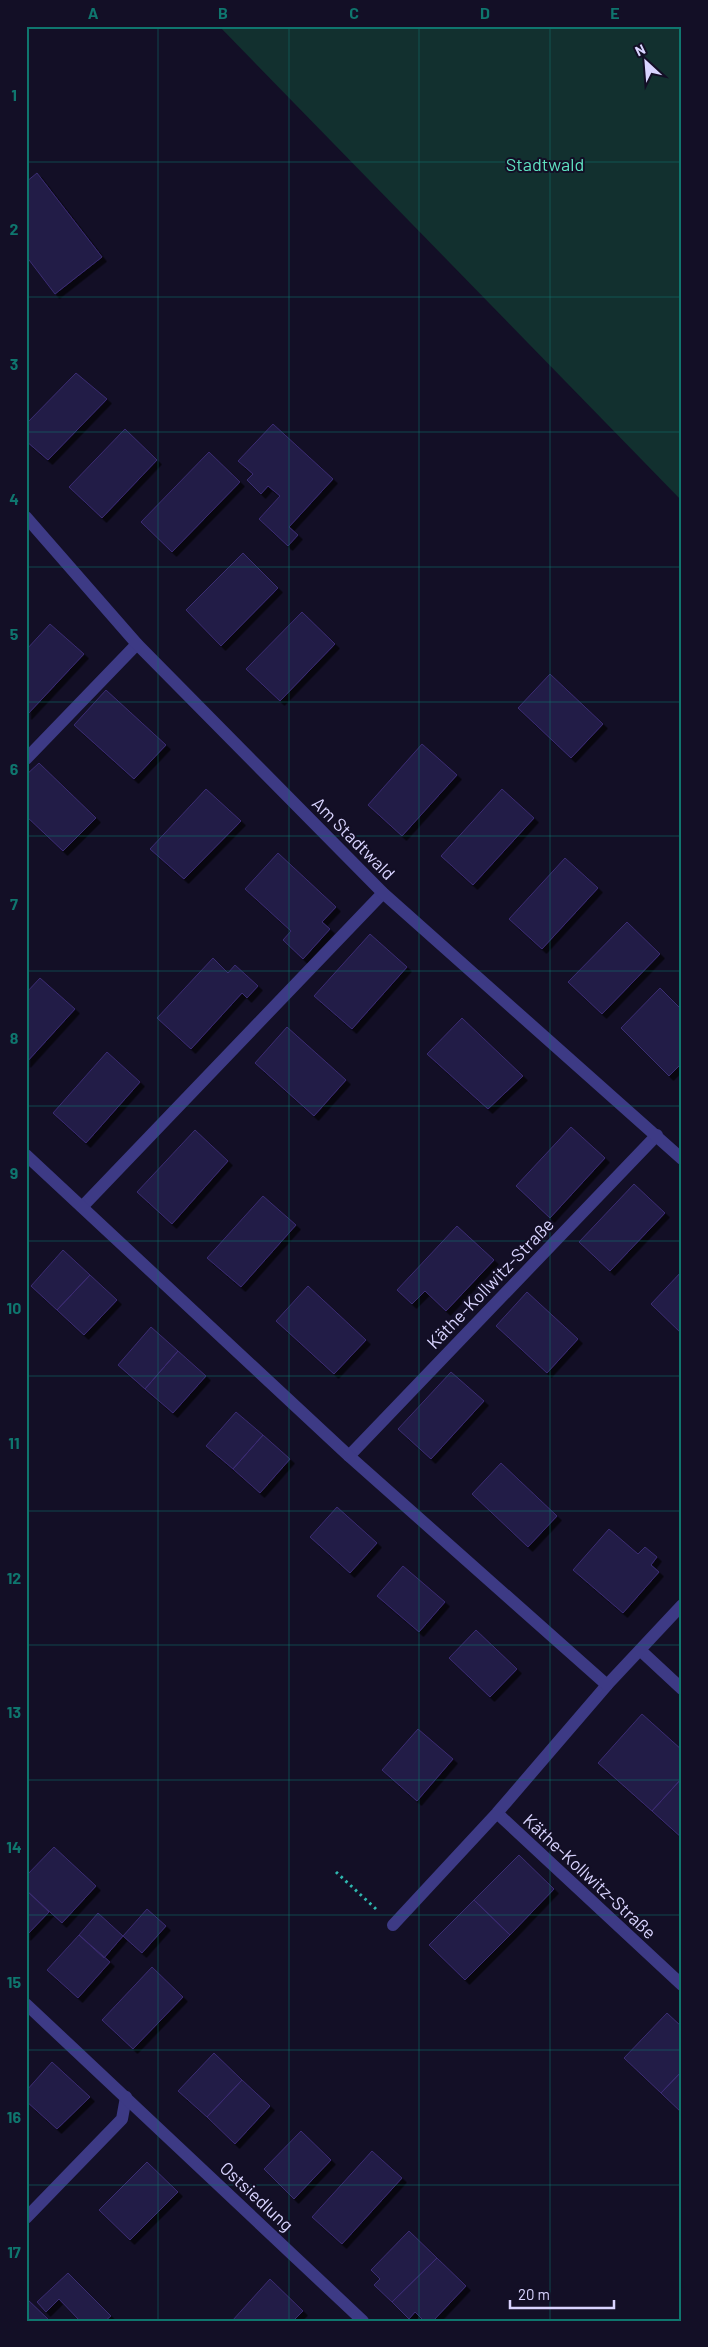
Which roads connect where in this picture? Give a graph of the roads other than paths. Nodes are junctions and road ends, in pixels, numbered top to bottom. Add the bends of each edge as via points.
1 (26, 517) edge
2 (137, 644) junction
3 (26, 759) edge
4 (383, 893) junction
5 (657, 1135) junction
6 (26, 1156) edge
7 (682, 1158) edge
8 (82, 1208) junction
9 (349, 1456) junction
10 (682, 1605) edge
11 (640, 1650) junction
12 (607, 1685) junction
13 (682, 1688) edge
14 (497, 1814) junction
15 (393, 1925) road end
16 (682, 1985) edge
17 (26, 2004) edge
18 (126, 2097) junction
19 (26, 2218) edge
20 (363, 2321) edge

1 - 2 street, Am Stadtwald
2 - 3 street
2 - 4 street, Am Stadtwald
4 - 5 street, Am Stadtwald
4 - 8 street
5 - 7 street, Am Stadtwald
5 - 9 street, Käthe-Kollwitz-Straße
6 - 8 street
8 - 9 street
9 - 12 street
10 - 11 street
11 - 12 street, Käthe-Kollwitz-Straße
11 - 13 street
12 - 14 street, Käthe-Kollwitz-Straße
14 - 15 street, Käthe-Kollwitz-Straße
14 - 16 street, Käthe-Kollwitz-Straße
17 - 18 street, Ostsiedlung
18 - 19 street via 122,2119
18 - 20 street, Ostsiedlung

